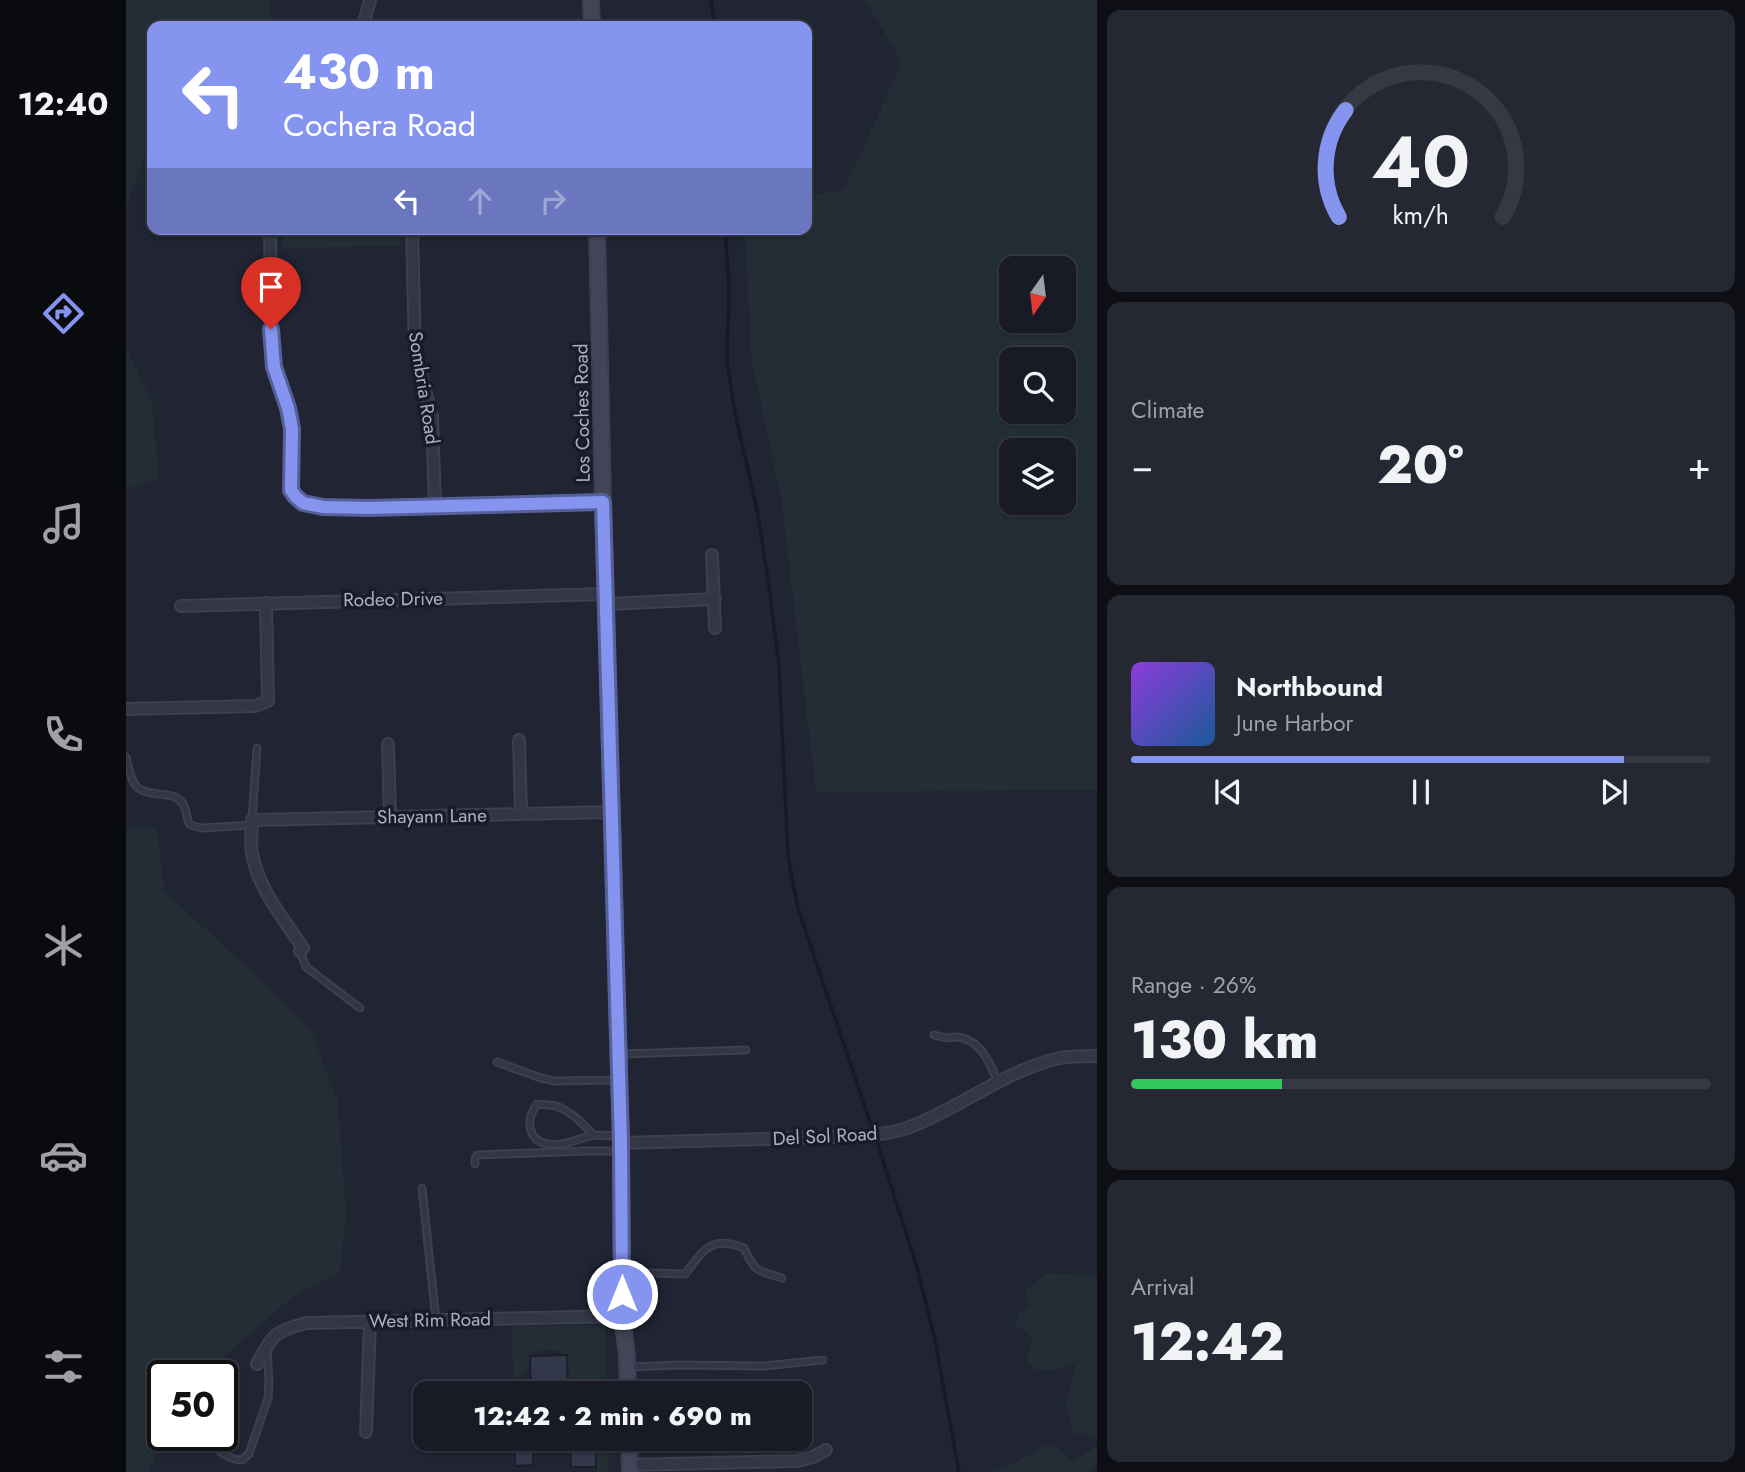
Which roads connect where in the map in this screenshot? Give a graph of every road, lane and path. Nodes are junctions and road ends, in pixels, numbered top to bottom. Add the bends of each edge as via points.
1 (370, 0) edge
2 (591, 0) edge
3 (364, 21) edge
4 (592, 21) edge
5 (270, 235) edge
6 (412, 235) edge
7 (597, 235) edge
8 (603, 502) junction
9 (435, 506) junction
10 (712, 555) dead end
11 (606, 599) junction
12 (715, 599) junction
13 (266, 603) junction
14 (181, 606) dead end
15 (715, 628) dead end
16 (126, 709) edge
17 (519, 740) dead end
18 (388, 744) dead end
19 (257, 748) dead end
20 (126, 757) edge
21 (612, 812) junction
22 (521, 813) junction
23 (390, 817) junction
24 (252, 823) junction
25 (300, 951) joint
26 (360, 1008) dead end
27 (934, 1035) dead end
28 (746, 1050) dead end
29 (618, 1054) junction
30 (1097, 1056) edge
31 (497, 1062) dead end
32 (619, 1080) junction
33 (998, 1083) junction
34 (593, 1135) junction
35 (621, 1143) junction
36 (475, 1164) dead end
37 (422, 1188) dead end
38 (622, 1272) junction
39 (782, 1278) dead end
40 (622, 1316) junction
41 (436, 1320) junction
42 (370, 1321) junction
43 (267, 1346) junction
44 (823, 1360) dead end
45 (257, 1364) dead end
46 (627, 1367) junction
47 (628, 1381) edge
48 (366, 1432) dead end
49 (826, 1450) dead end
50 (222, 1451) edge
51 (629, 1451) edge
52 (630, 1469) edge

1 - 3 street
2 - 4 main road
5 - 9 street via 272,359 292,429 291,490 303,503 317,507
6 - 9 street, Sombria Road via 415,352 432,416
7 - 8 main road, Los Coches Road
8 - 9 street
8 - 11 main road, Los Coches Road
10 - 12 street
11 - 12 street, Rodeo Drive
11 - 13 street, Rodeo Drive
11 - 21 main road, Los Coches Road
12 - 15 street
13 - 14 street, Rodeo Drive
13 - 16 street via 268,701 255,706
17 - 22 street
18 - 23 street
19 - 24 lane
20 - 24 lane via 134,783 145,792 176,798 190,825
21 - 22 street, Shayann Lane
21 - 29 main road, Los Coches Road
22 - 23 street, Shayann Lane
23 - 24 street, Shayann Lane
24 - 25 street via 251,850 257,875 303,948
25 - 26 lane via 306,967
27 - 33 lane via 974,1043
28 - 29 lane
29 - 32 main road, Los Coches Road
30 - 33 street, Del Sol Road via 1049,1061
31 - 32 lane via 554,1081
32 - 35 main road, Los Coches Road
33 - 35 street, Del Sol Road via 924,1121 885,1134
34 - 34 lane via 562,1108 537,1104 530,1114 529,1125 539,1143 571,1143
34 - 35 lane
35 - 36 lane via 587,1151 477,1155
35 - 38 main road, Los Coches Road
37 - 41 lane
38 - 39 lane via 685,1274 714,1243 730,1242 744,1248 751,1265 761,1272
38 - 40 main road, Los Coches Road
40 - 41 street, West Rim Road
40 - 46 main road, Los Coches Road
41 - 42 street, West Rim Road
42 - 43 street, West Rim Road via 307,1323 287,1328
42 - 48 street
43 - 45 street, West Rim Road
43 - 50 lane via 268,1398 249,1454 235,1460
44 - 46 lane via 764,1366
46 - 47 main road, Los Coches Road
49 - 52 street via 797,1461
51 - 52 main road

